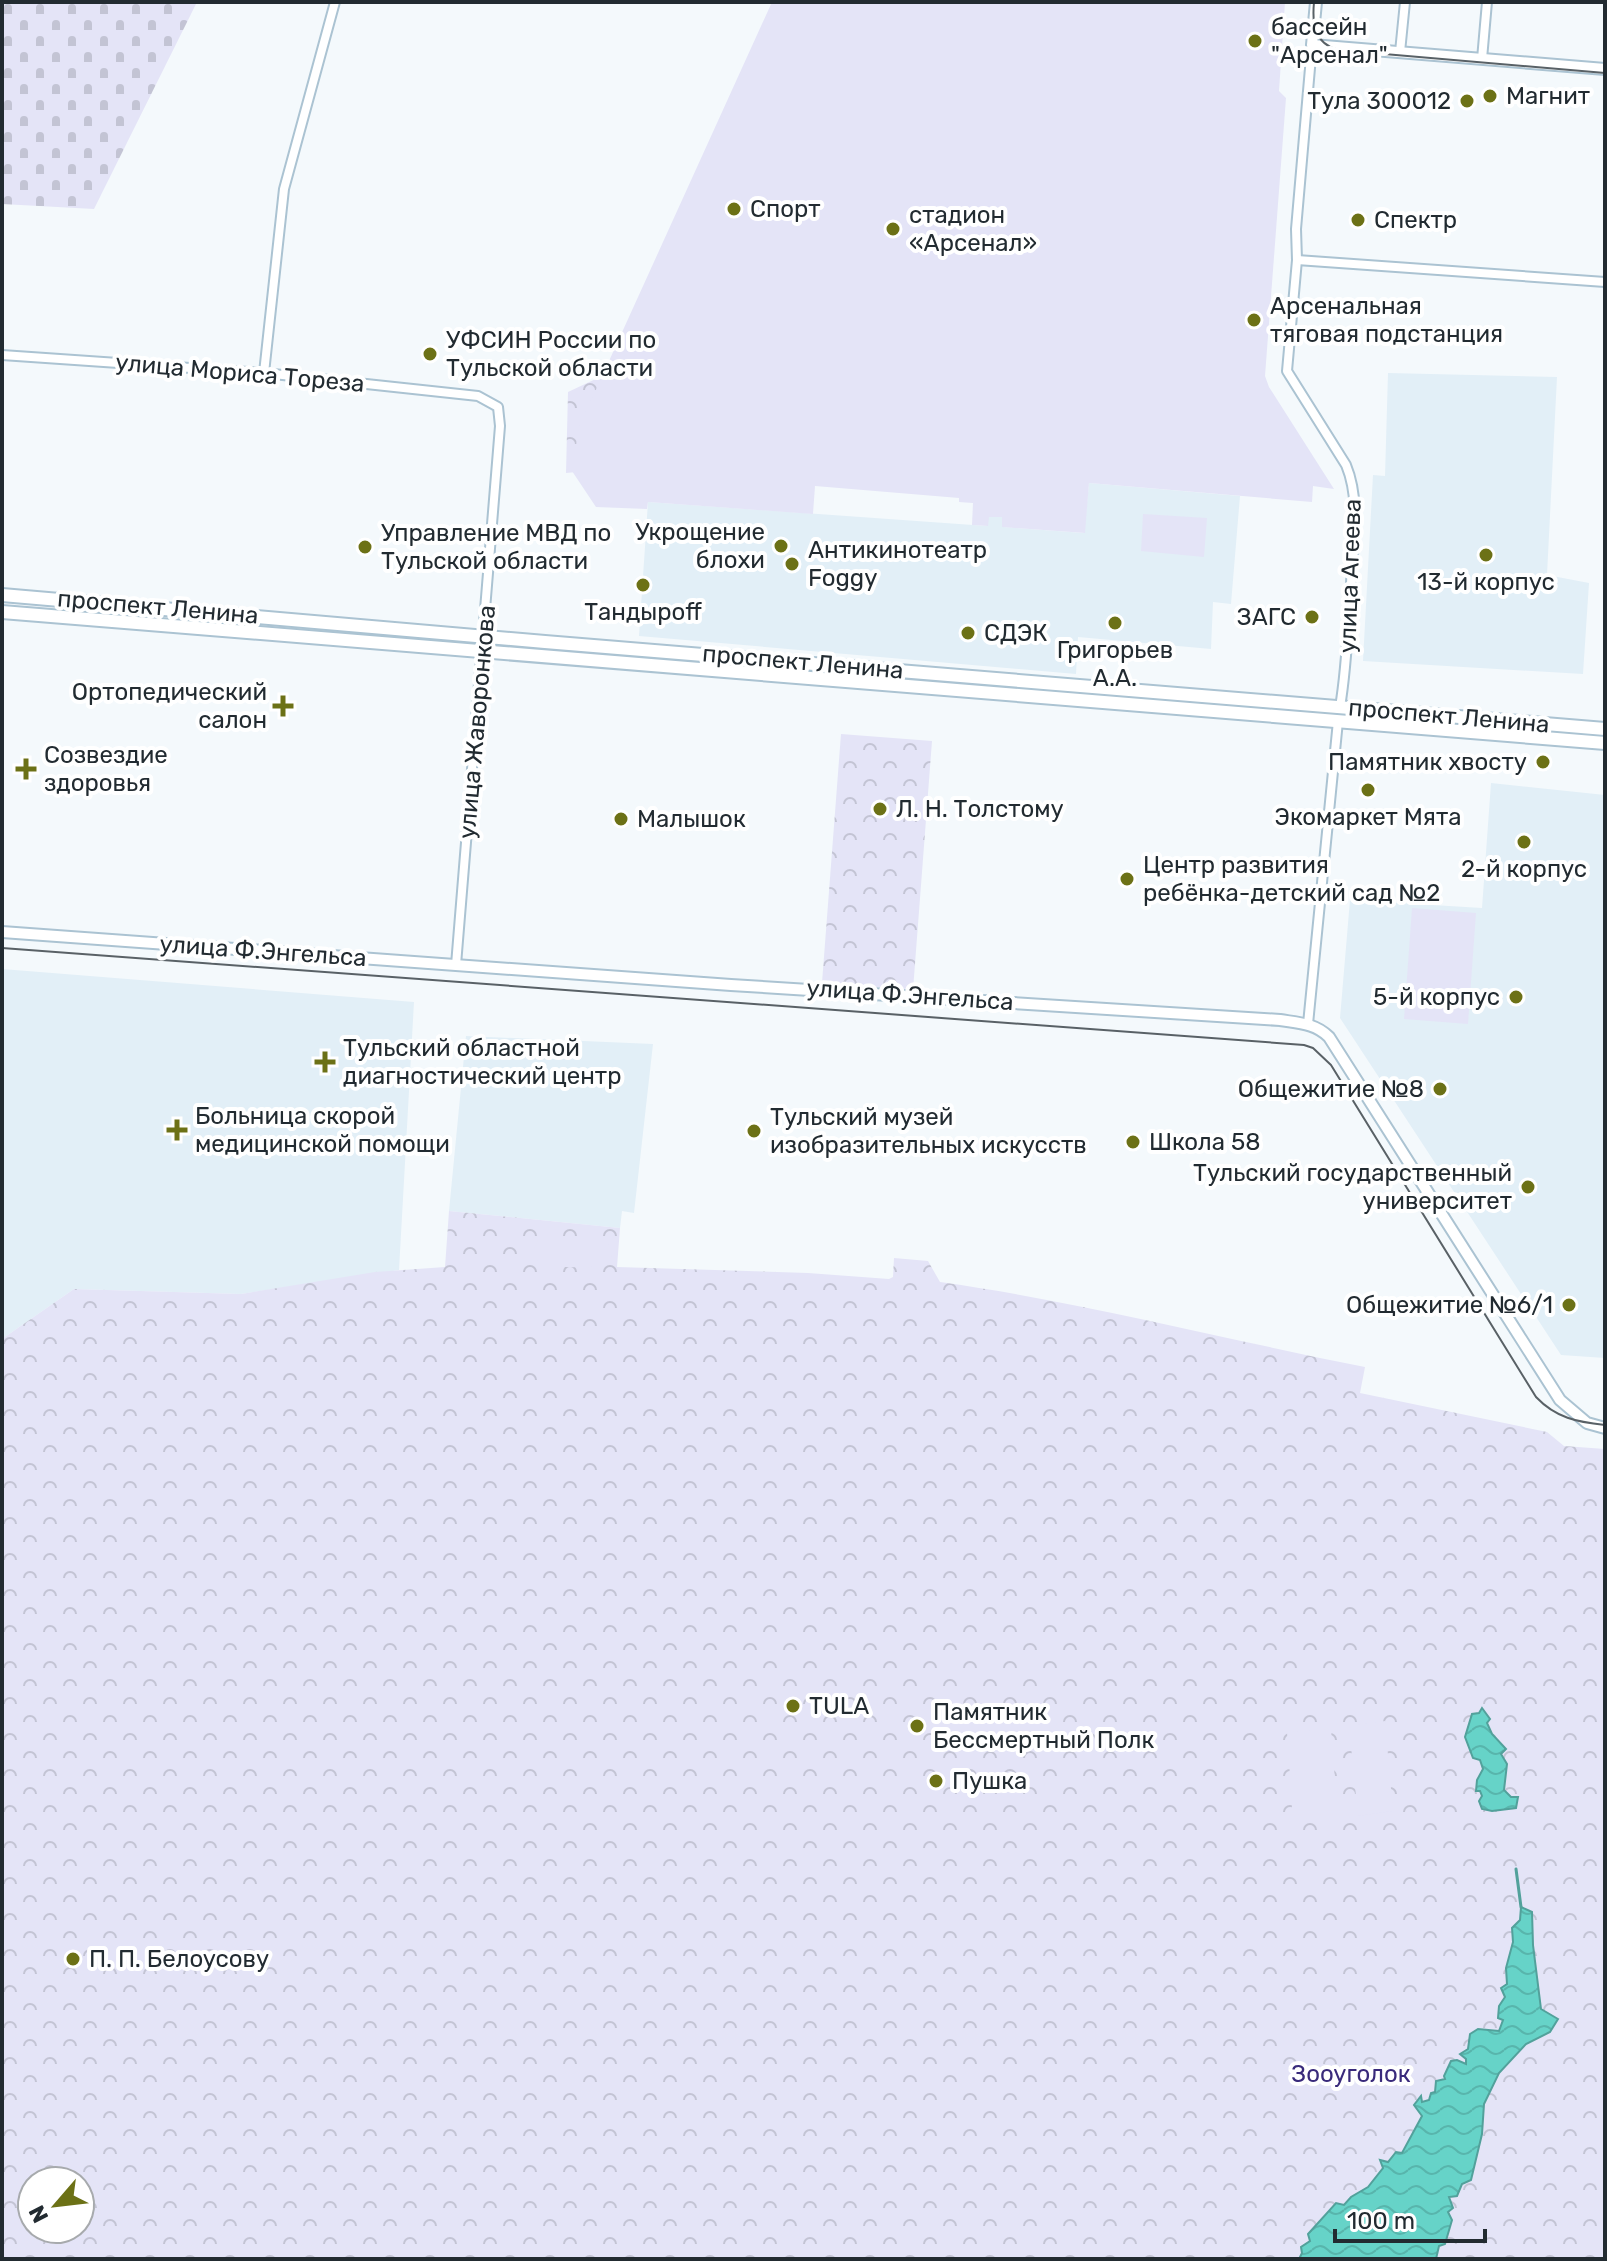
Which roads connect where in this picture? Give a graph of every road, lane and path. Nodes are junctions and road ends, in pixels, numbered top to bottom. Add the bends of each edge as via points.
1 (335, 2) edge
2 (1316, 2) edge
3 (1405, 2) edge
4 (1487, 2) edge
5 (1312, 45) junction
6 (1400, 52) junction
7 (1482, 59) junction
8 (1605, 69) edge
9 (1297, 260) junction
10 (1605, 282) edge
11 (2, 355) edge
12 (264, 373) junction
13 (478, 396) joint
14 (2, 595) edge
15 (2, 612) edge
16 (483, 643) junction
17 (1340, 707) junction
18 (1338, 721) junction
19 (1605, 729) edge
20 (1605, 743) edge
21 (2, 932) edge
22 (456, 965) junction
23 (1308, 1024) junction
24 (1605, 1428) edge

1 - 12 street via 284,189
2 - 5 street, улица Агеева
3 - 6 street
4 - 7 street
5 - 6 street
5 - 9 street, улица Агеева
6 - 7 street
7 - 8 street
9 - 10 street
9 - 17 street, улица Агеева via 1287,371 1352,481 1354,528
11 - 12 street, улица Мориса Тореза
12 - 13 street, улица Мориса Тореза
13 - 16 street, улица Жаворонкова via 498,407 500,416
14 - 16 main road, проспект Ленина
15 - 16 main road, проспект Ленина
16 - 17 main road, проспект Ленина
16 - 18 main road, проспект Ленина
16 - 22 street, улица Жаворонкова
17 - 18 main road, улица Агеева
17 - 19 main road, проспект Ленина
18 - 20 main road, проспект Ленина
18 - 23 street, улица Агеева
21 - 22 street, улица Ф.Энгельса
22 - 23 street, улица Ф.Энгельса
23 - 24 street via 1329,1037 1560,1400 1587,1423

